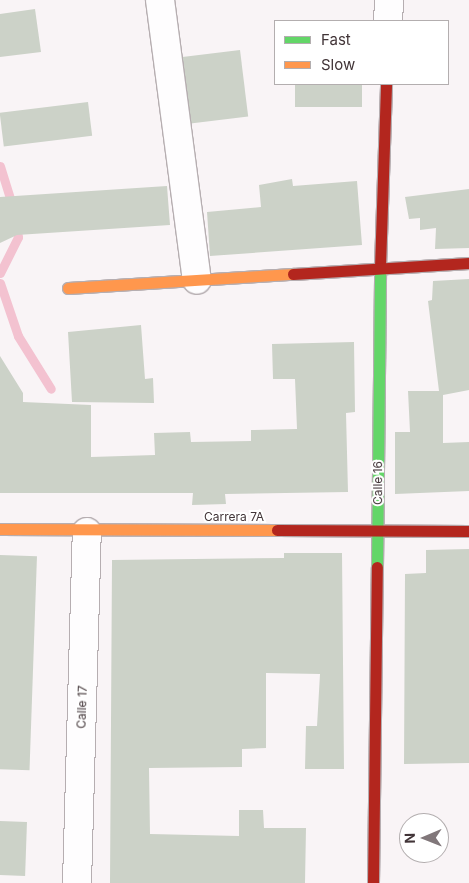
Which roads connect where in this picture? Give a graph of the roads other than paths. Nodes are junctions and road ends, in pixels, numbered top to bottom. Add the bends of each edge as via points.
1 (160, 0) edge
2 (389, 0) edge
3 (388, 20) edge
4 (386, 85) edge
5 (469, 263) edge
6 (380, 271) junction
7 (197, 280) junction
8 (68, 288) dead end
9 (0, 529) edge
10 (378, 530) junction
11 (469, 531) edge
12 (87, 532) junction
13 (77, 883) edge
14 (373, 883) edge

1 - 7 street
2 - 3 street
4 - 6 street, Calle 16
5 - 6 street
6 - 7 street
6 - 10 street, Calle 16
7 - 8 street
9 - 12 street, Carrera 7A
10 - 11 street, Carrera 7A
10 - 12 street, Carrera 7A
10 - 14 street, Calle 16
12 - 13 street, Calle 17

